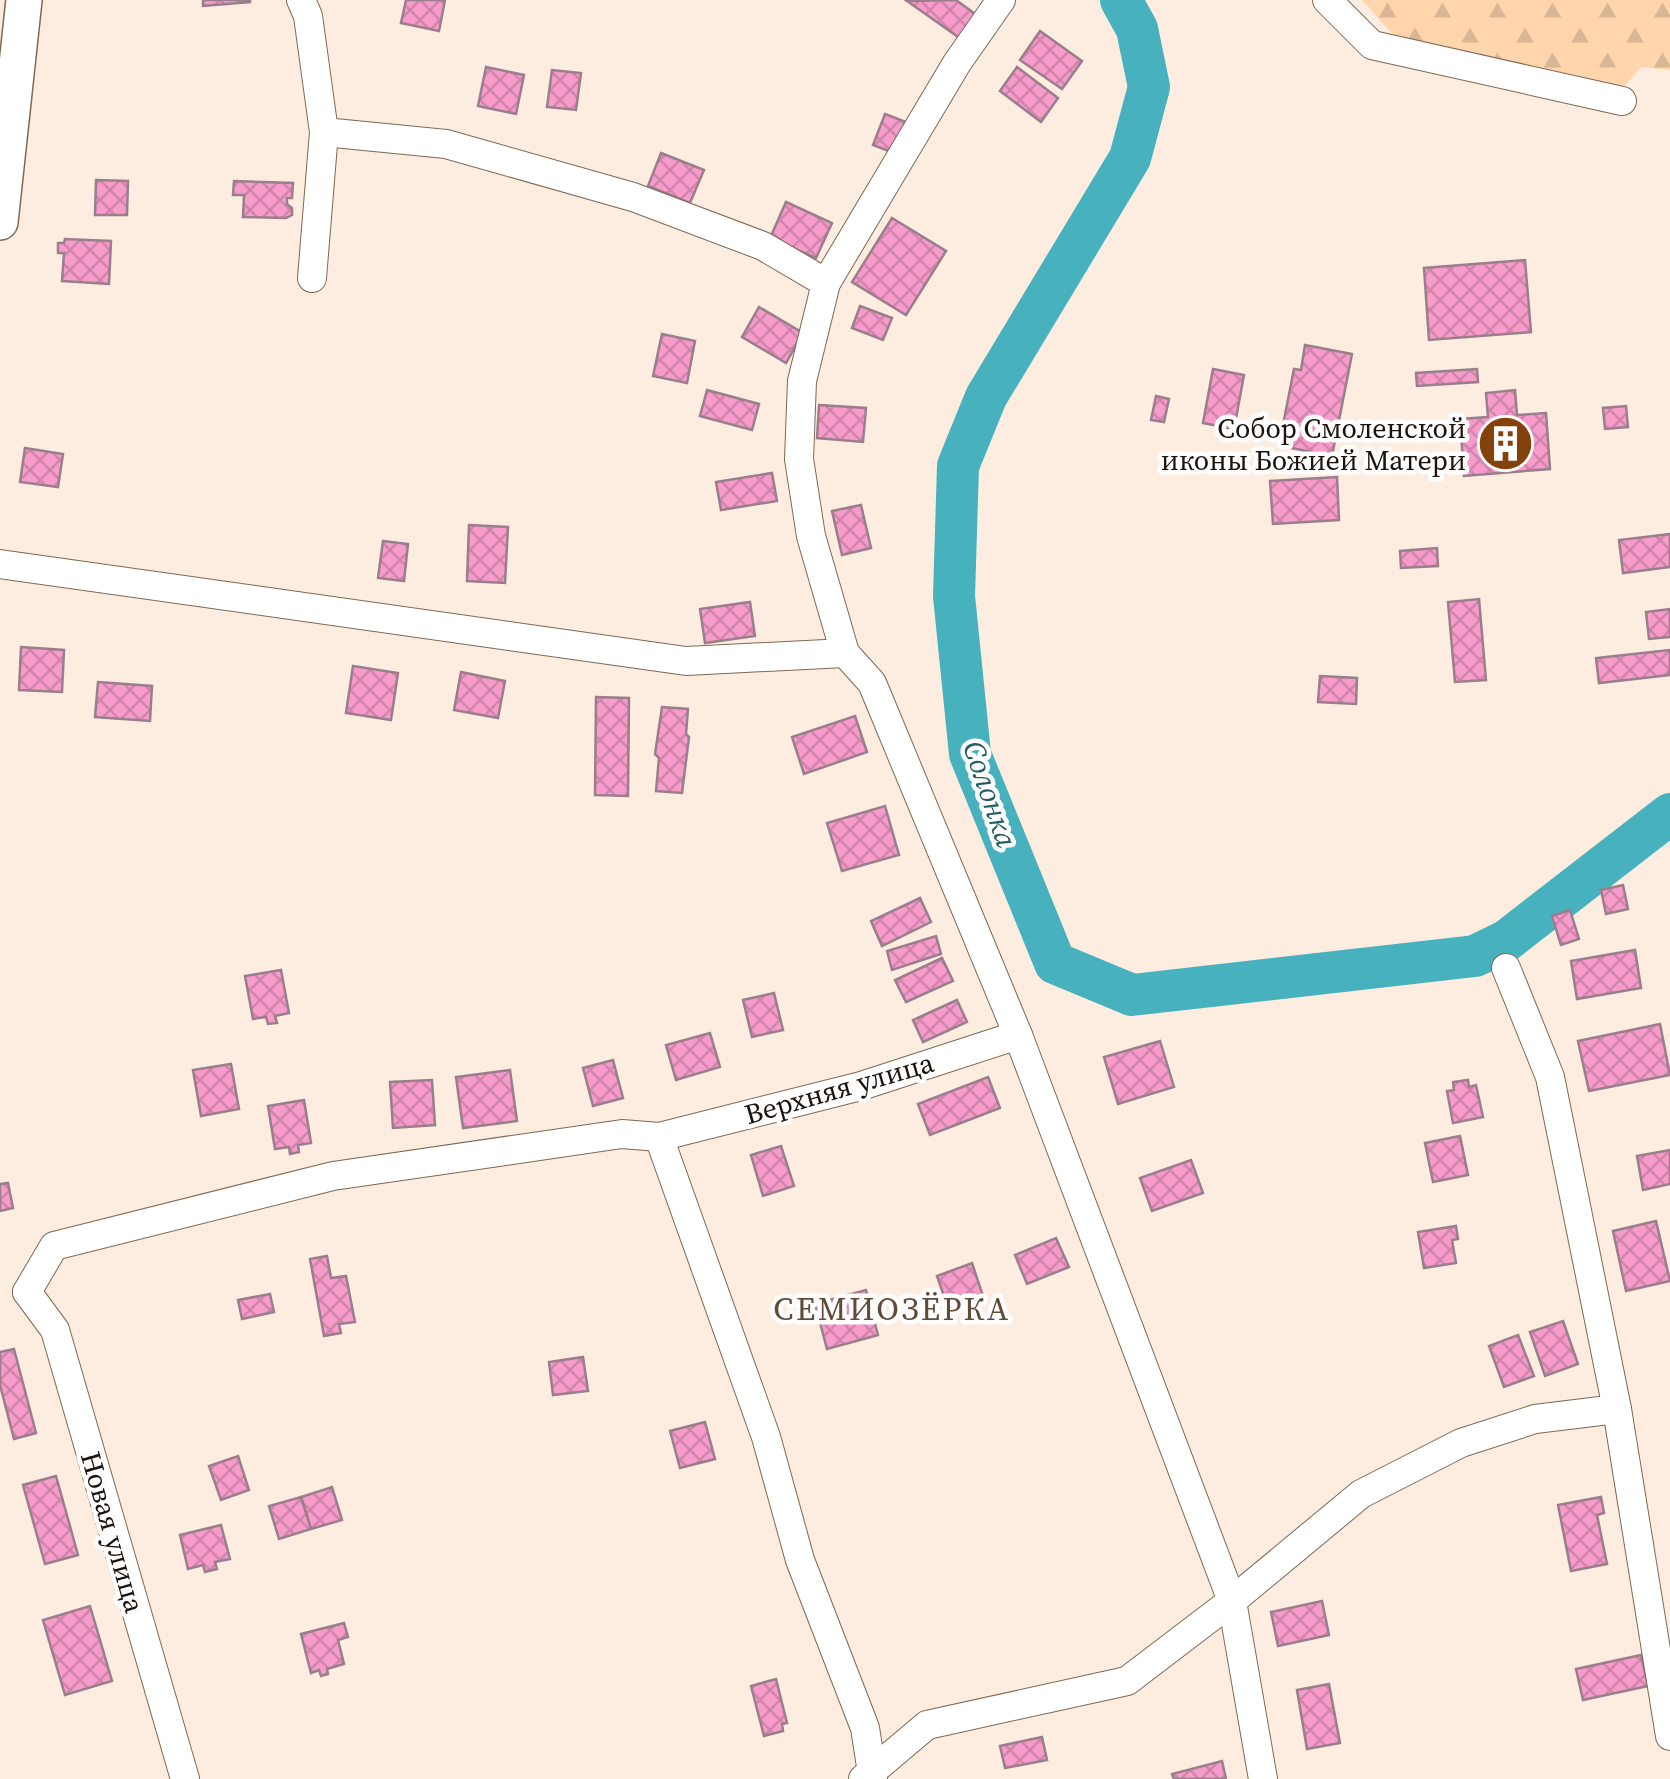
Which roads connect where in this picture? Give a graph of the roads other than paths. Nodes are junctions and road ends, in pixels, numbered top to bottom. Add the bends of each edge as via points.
1 (24, 0) edge
2 (301, 0) edge
3 (1001, 0) edge
4 (1327, 0) edge
5 (1622, 101) dead end
6 (324, 132) junction
7 (0, 222) edge
8 (312, 278) dead end
9 (826, 283) junction
10 (0, 564) edge
11 (845, 653) junction
12 (1506, 968) dead end
13 (1018, 1035) junction
14 (659, 1137) junction
15 (14, 1291) edge
16 (1617, 1409) junction
17 (1232, 1601) junction
18 (1670, 1736) edge
19 (869, 1777) edge
20 (185, 1779) edge
21 (1263, 1779) edge

1 - 7 street
2 - 6 street
3 - 9 street
4 - 5 street via 1372,46
6 - 8 street
6 - 9 street via 446,144 634,198 763,246
9 - 11 street via 802,381 798,459 811,536
10 - 11 street via 686,661
11 - 13 street via 872,682
12 - 16 street via 1550,1077
13 - 14 street, Верхняя улица via 861,1086
13 - 17 street
14 - 15 street, Верхняя улица via 622,1134 333,1176 54,1246
14 - 19 street via 766,1437 800,1560 864,1728
15 - 20 street, Новая улица via 55,1330
16 - 17 street via 1535,1419 1461,1443 1361,1494
16 - 18 street
17 - 19 street via 1126,1681 927,1725
17 - 21 street

